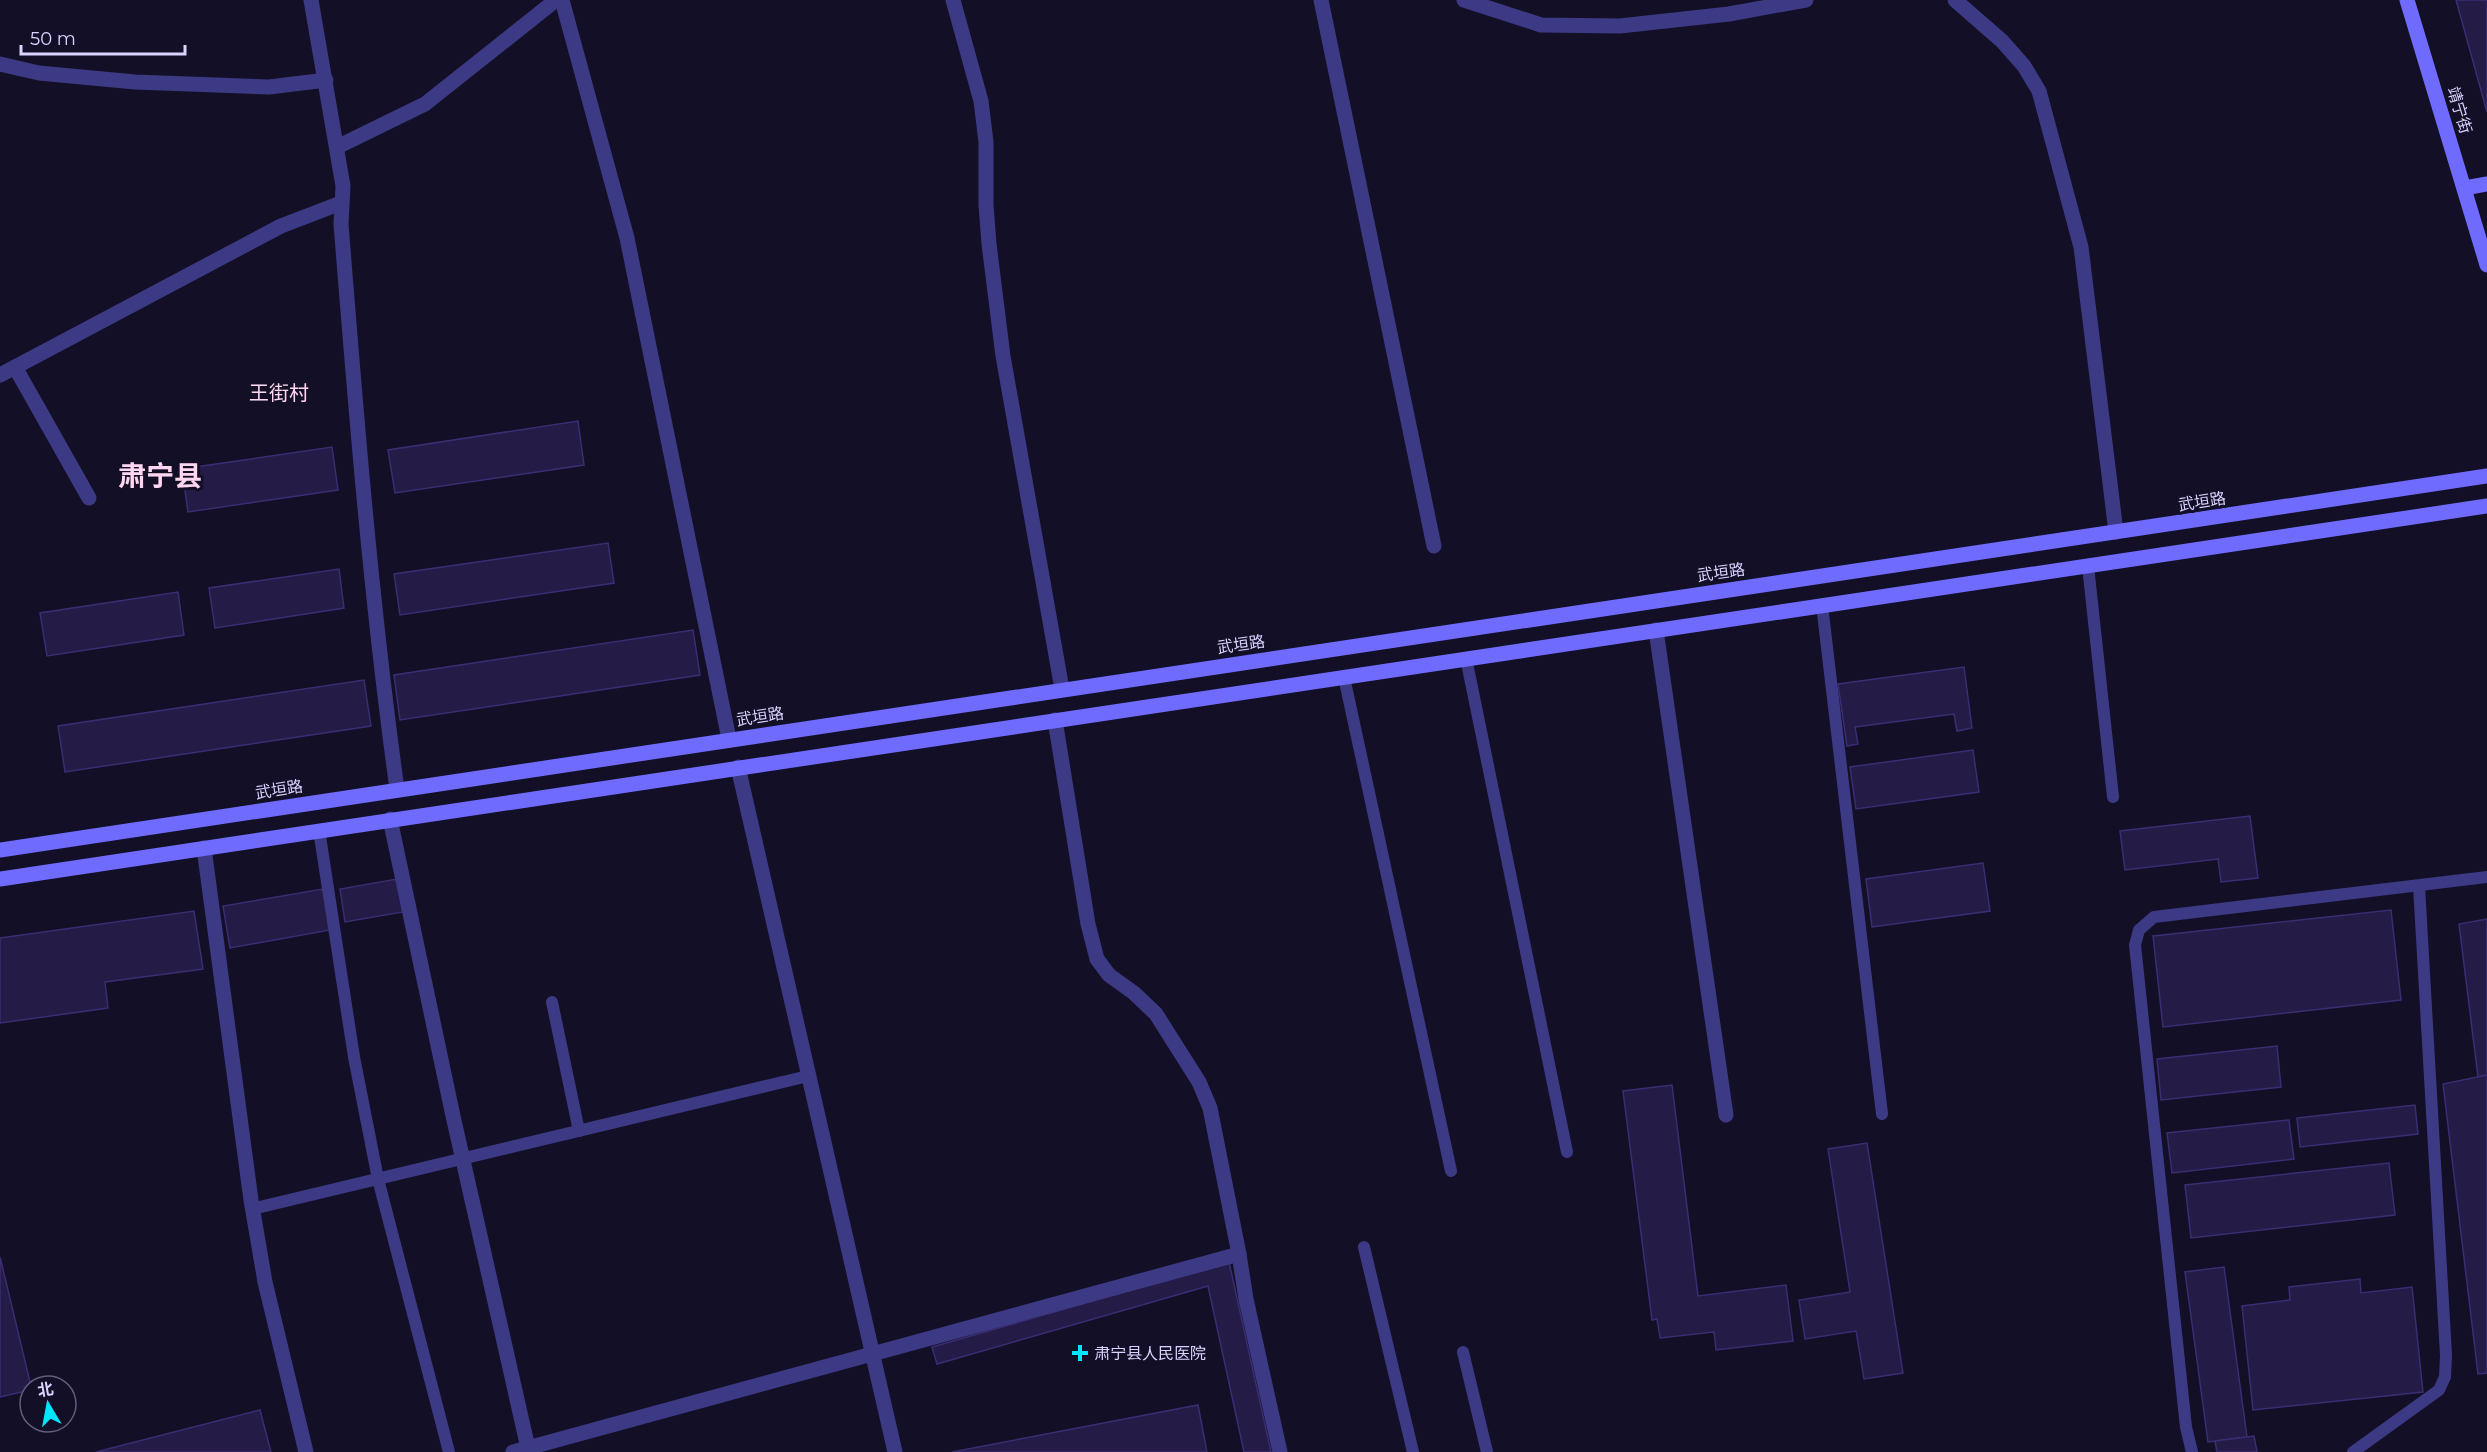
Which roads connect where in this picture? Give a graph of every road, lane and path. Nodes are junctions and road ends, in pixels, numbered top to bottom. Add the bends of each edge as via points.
1 (311, 0) edge
2 (556, 0) edge
3 (562, 0) edge
4 (953, 0) edge
5 (1321, 0) edge
6 (1464, 0) edge
7 (1806, 0) edge
8 (1955, 0) edge
9 (2408, 0) edge
10 (0, 64) edge
11 (326, 80) junction
12 (337, 147) junction
13 (2487, 184) edge
14 (2465, 188) junction
15 (341, 203) junction
16 (2487, 265) edge
17 (15, 367) junction
18 (0, 375) edge
19 (2487, 476) edge
20 (89, 498) dead end
21 (2487, 506) edge
22 (2116, 532) junction
23 (1434, 546) dead end
24 (2088, 566) junction
25 (1822, 605) junction
26 (1656, 630) junction
27 (1466, 658) junction
28 (1344, 677) junction
29 (1062, 689) junction
30 (1055, 720) junction
31 (729, 739) junction
32 (738, 767) junction
33 (397, 789) junction
34 (2113, 797) dead end
35 (390, 819) junction
36 (319, 830) junction
37 (204, 848) junction
38 (0, 849) edge
39 (2487, 877) edge
40 (0, 879) edge
41 (2419, 886) junction
42 (552, 1002) dead end
43 (808, 1076) junction
44 (1882, 1114) dead end
45 (1726, 1115) dead end
46 (579, 1131) junction
47 (1567, 1152) dead end
48 (462, 1159) junction
49 (1451, 1172) dead end
50 (378, 1179) junction
51 (252, 1209) junction
52 (1364, 1247) dead end
53 (1239, 1254) junction
54 (1463, 1352) dead end
55 (872, 1354) junction
56 (521, 1450) edge
57 (306, 1452) edge
58 (449, 1452) edge
59 (895, 1452) edge
60 (1280, 1452) edge
61 (1413, 1452) edge
62 (1487, 1452) edge
63 (2192, 1452) edge
64 (2353, 1452) edge

1 - 11 street
2 - 12 street via 425,104
3 - 31 street via 627,238
4 - 29 street via 981,101 989,244 1003,356
5 - 23 street
6 - 7 street via 1541,25 1620,26 1729,14
8 - 22 street via 2002,42 2024,66 2039,91 2081,247
9 - 14 main road, 靖宁街
10 - 11 street via 39,73 135,82 268,87
11 - 12 street
12 - 15 street via 343,186
13 - 14 main road
14 - 16 main road, 靖宁街
15 - 17 street via 281,226
15 - 33 street via 363,499
17 - 18 street
17 - 20 street
19 - 22 main road, 武垣路
21 - 24 main road
22 - 29 main road, 武垣路
24 - 25 main road
24 - 34 lane
25 - 26 main road
25 - 44 lane
26 - 27 main road
26 - 45 street
27 - 28 main road
27 - 47 lane
28 - 30 main road
28 - 49 lane
29 - 31 main road, 武垣路
30 - 32 main road
30 - 53 street via 1097,959 1109,975 1156,1014 1199,1082 1210,1108
31 - 33 main road, 武垣路
32 - 35 main road
32 - 43 street
33 - 38 main road, 武垣路
35 - 36 main road
35 - 48 street
36 - 37 main road
36 - 50 lane via 354,1057
37 - 40 main road
37 - 51 street
39 - 41 lane
41 - 63 lane via 2154,918 2139,930 2135,945
41 - 64 lane via 2445,1377 2439,1390
42 - 46 lane
43 - 46 lane
43 - 55 street
46 - 48 lane
48 - 50 lane
48 - 56 street
50 - 51 lane
50 - 58 lane
51 - 57 street via 265,1282
52 - 61 lane
53 - 55 street
53 - 60 street
54 - 62 lane
55 - 56 street
55 - 59 street

